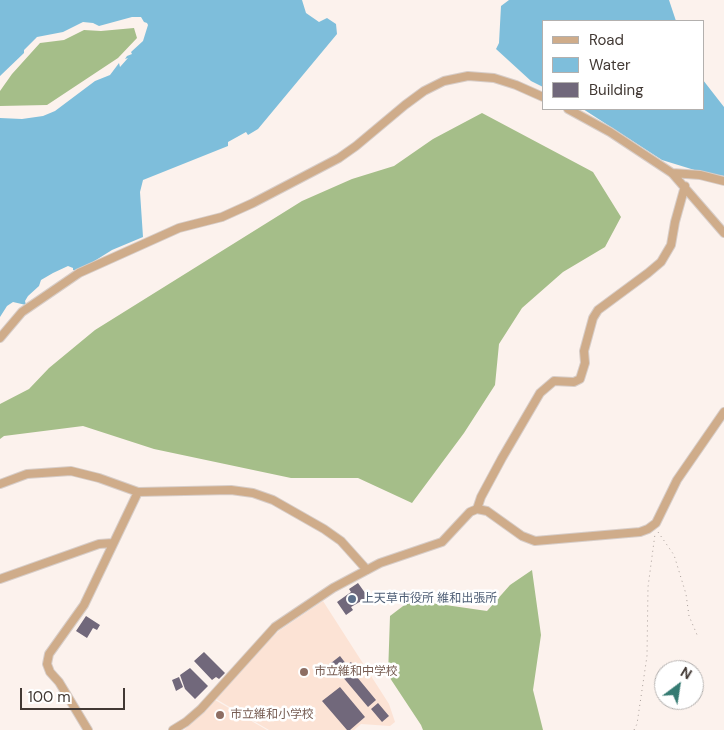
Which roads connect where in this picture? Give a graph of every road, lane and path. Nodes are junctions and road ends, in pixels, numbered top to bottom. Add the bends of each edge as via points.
1 (542, 97) edge
2 (570, 110) edge
3 (672, 173) junction
4 (724, 181) edge
5 (685, 186) junction
6 (724, 233) edge
7 (0, 338) edge
8 (724, 412) edge
9 (0, 484) edge
10 (138, 492) junction
11 (477, 509) junction
12 (114, 543) junction
13 (367, 570) junction
14 (0, 579) edge
15 (698, 637) dead end
16 (88, 730) edge
17 (173, 730) edge
18 (634, 730) edge

1 - 7 street via 494,78 468,76 444,81 404,104 339,158 253,204 222,217 179,228 79,273 22,312
2 - 3 street
3 - 4 street
3 - 5 street
5 - 6 street
5 - 11 street via 671,246 661,262 598,310 584,351 586,363 580,379 574,382 554,381 540,393
8 - 11 street via 677,480 656,523 648,530 536,541 522,536 487,511
9 - 10 street via 27,474 71,471
10 - 12 street
10 - 13 street via 231,490 253,493 273,500 324,529 341,541
11 - 13 street via 470,512 442,542
12 - 14 street via 98,544
12 - 16 street via 84,605 49,654 47,664
13 - 17 street via 333,588 275,627 201,709
15 - 18 path via 689,616 674,555 656,529 648,587 647,656

